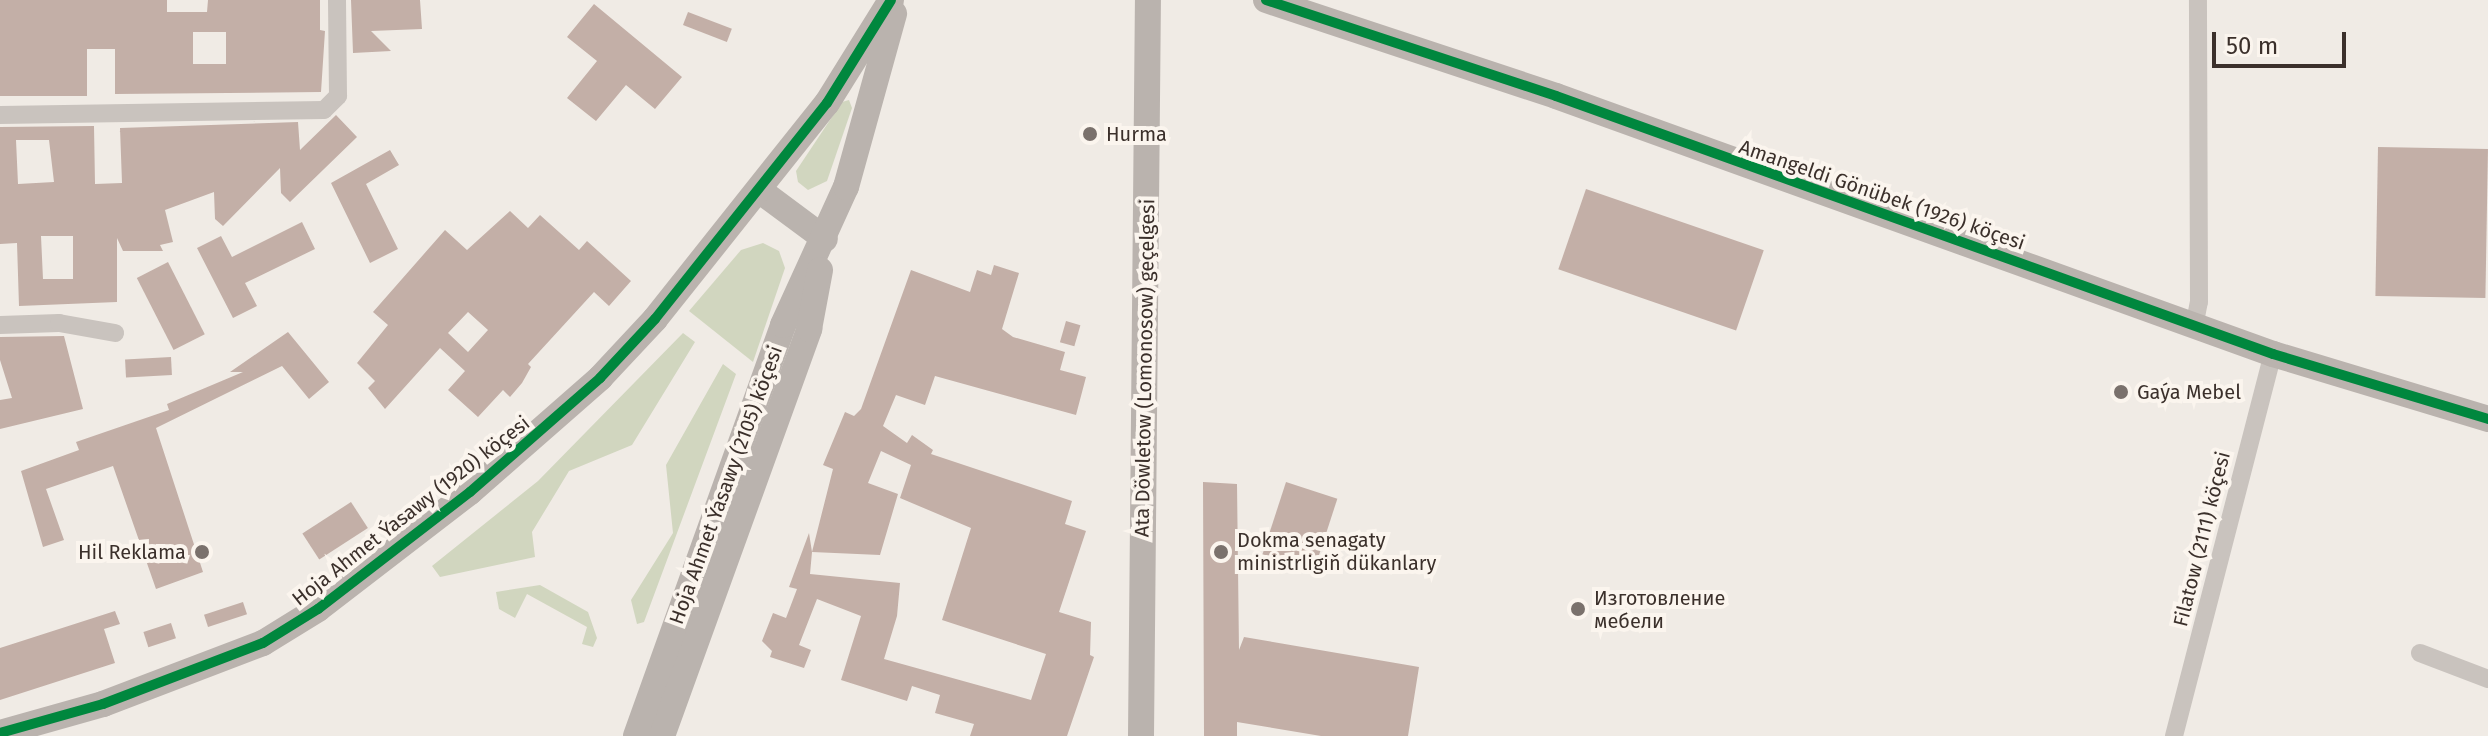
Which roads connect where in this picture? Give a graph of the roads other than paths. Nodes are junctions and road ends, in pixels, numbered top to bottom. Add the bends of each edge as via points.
1 (337, 0) edge
2 (891, 0) edge
3 (898, 0) edge
4 (1148, 0) edge
5 (1266, 0) edge
6 (2198, 0) edge
7 (0, 115) edge
8 (759, 190) junction
9 (825, 239) junction
10 (2195, 322) junction
11 (0, 325) edge
12 (115, 333) dead end
13 (2273, 354) junction
14 (2488, 419) edge
15 (2420, 653) dead end
16 (2488, 679) edge
17 (0, 733) edge
18 (636, 736) edge
19 (662, 736) edge
20 (1141, 736) edge
21 (2174, 736) edge

1 - 7 street via 339,83 333,105 324,110
2 - 8 street via 827,103
3 - 9 street, Hoja Ahmet Ýasawy (2105) köçesi via 851,172
4 - 20 street, Ata Döwletow (Lomonosow) geçelgesi
5 - 10 street, Amangeldi Gönübek (1926) köçesi via 1556,96 1787,183
6 - 10 street
8 - 9 street
8 - 17 street, Hoja Ahmet Ýasawy (1920) köçesi via 600,378 470,492 318,609 289,629 211,665
9 - 18 street, Hoja Ahmet Ýasawy (2105) köçesi via 783,325
9 - 19 street, Hoja Ahmet Ýasawy (2105) köçesi via 809,329
10 - 13 street, Amangeldi Gönübek (1926) köçesi
11 - 12 street via 59,323
13 - 14 street, Amangeldi Gönübek (1926) köçesi
13 - 21 street, Filatow (2111) köçesi
15 - 16 street

